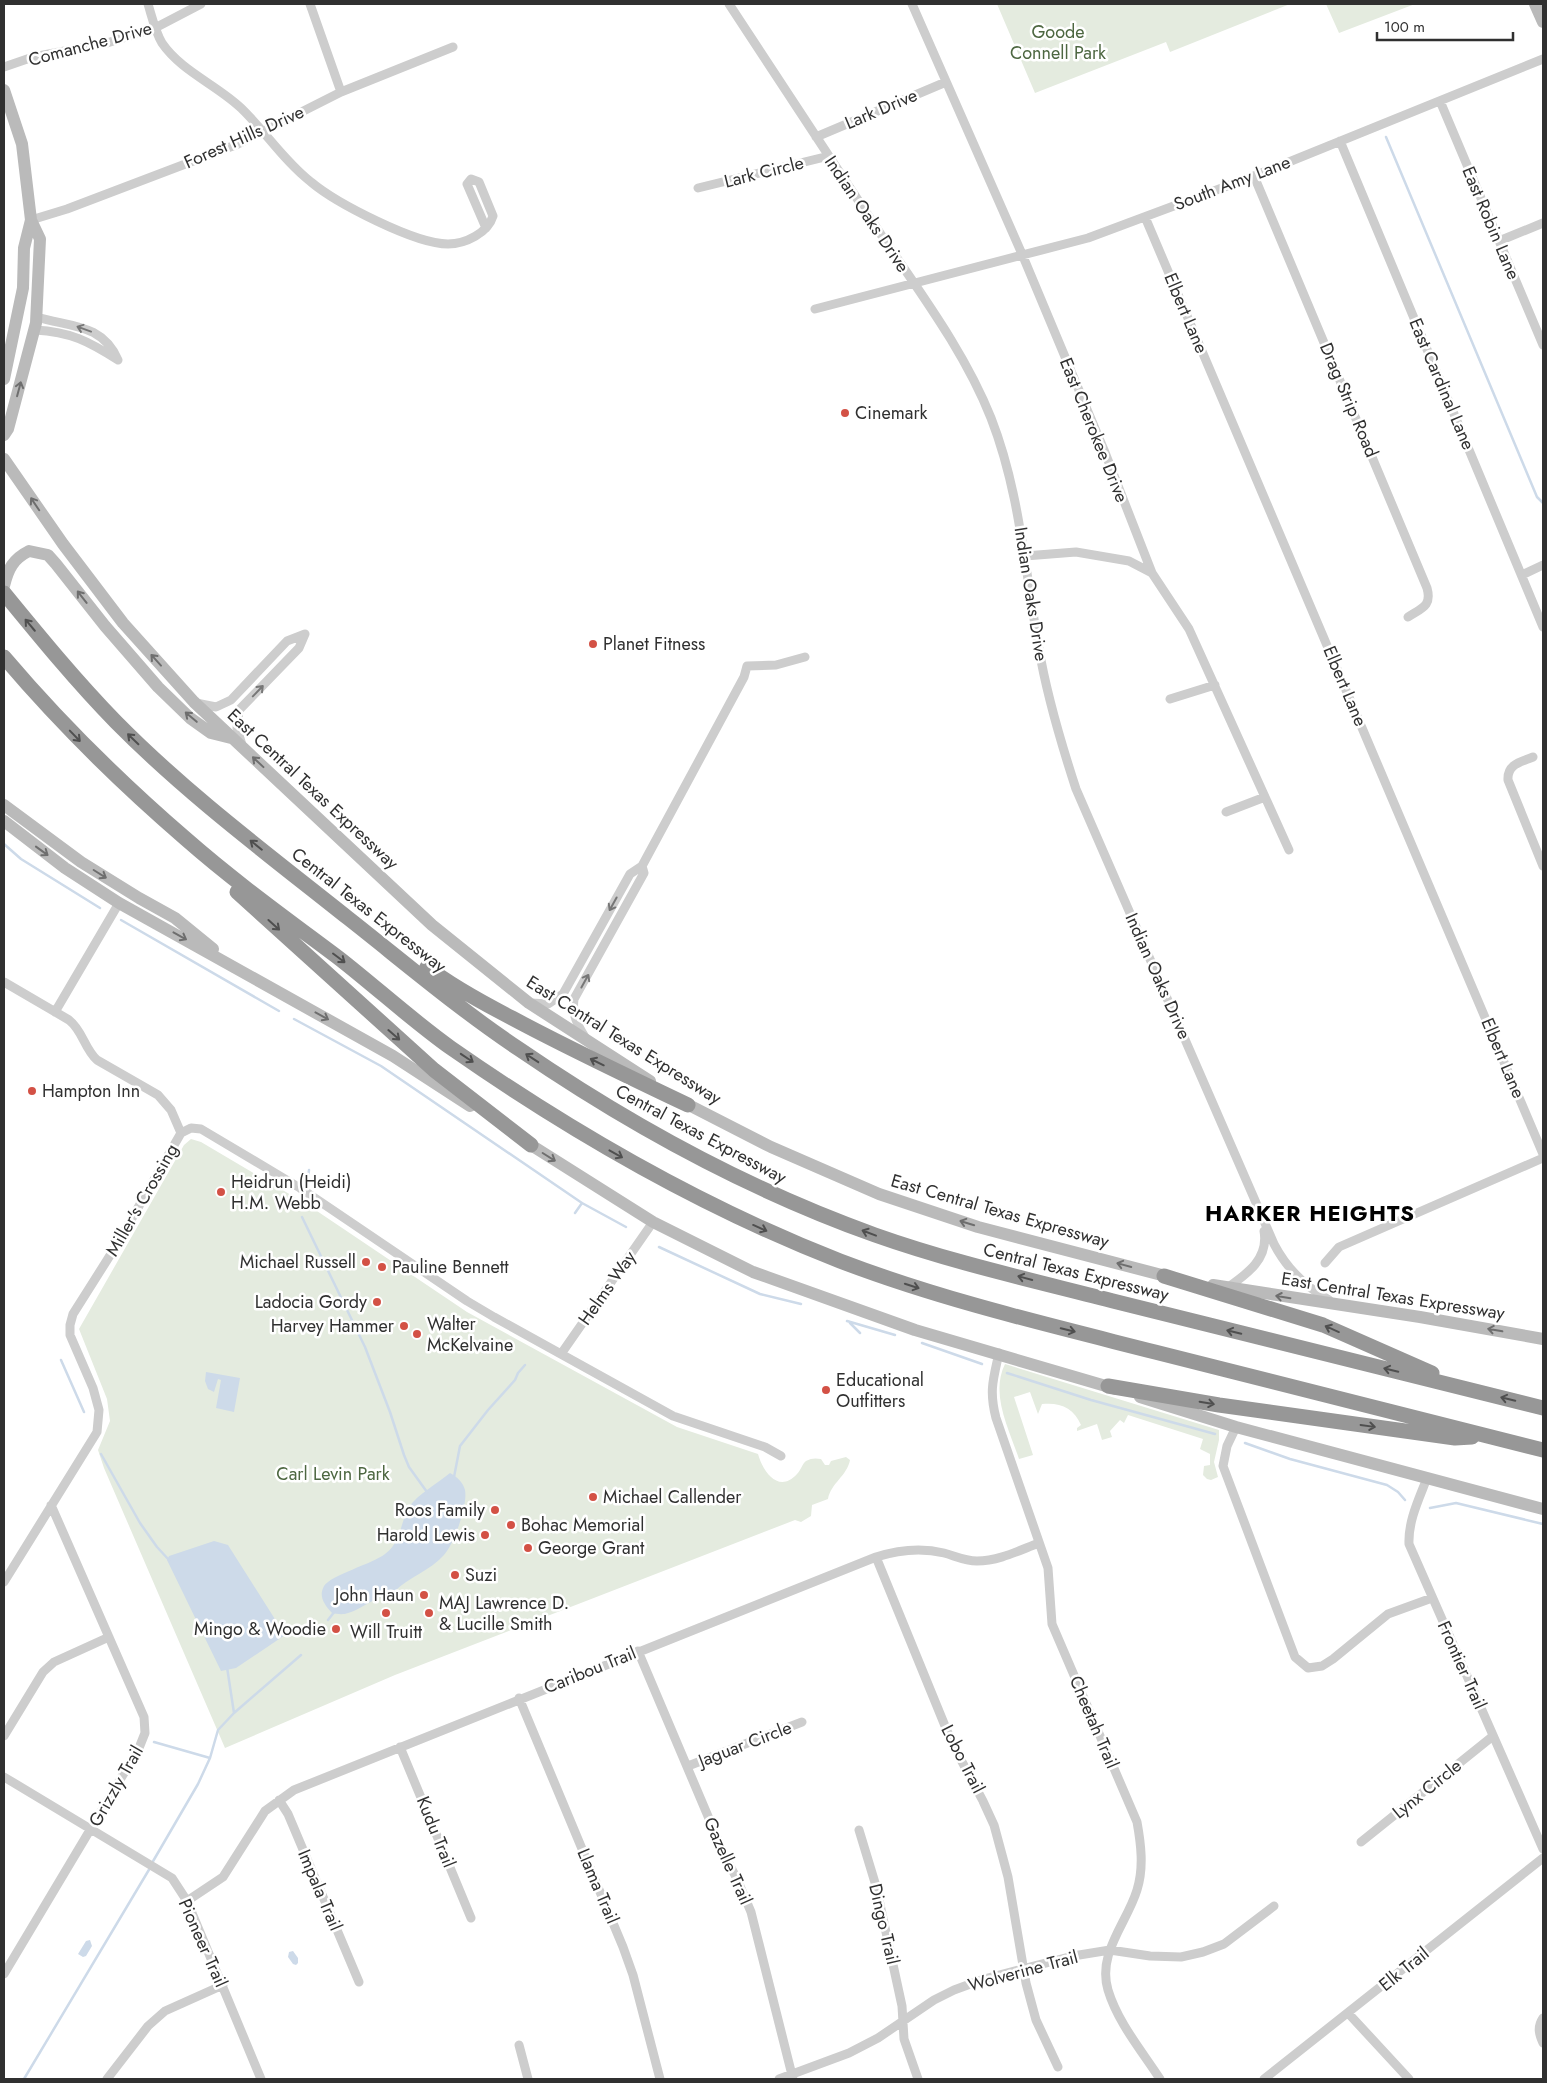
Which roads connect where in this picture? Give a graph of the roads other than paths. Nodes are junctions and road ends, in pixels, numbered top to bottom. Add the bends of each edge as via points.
1 (148, 4) edge
2 (201, 4) edge
3 (310, 4) edge
4 (730, 4) edge
5 (912, 4) edge
6 (1535, 4) edge
7 (1543, 22) edge
8 (155, 28) junction
9 (453, 47) dead end
10 (1543, 59) edge
11 (4, 67) edge
12 (946, 82) junction
13 (4, 90) edge
14 (341, 92) junction
15 (1440, 101) junction
16 (262, 132) junction
17 (816, 137) junction
18 (1340, 141) junction
19 (829, 156) junction
20 (1254, 176) junction
21 (698, 188) dead end
22 (1146, 217) junction
23 (31, 220) junction
24 (1543, 223) edge
25 (486, 228) junction
26 (1499, 241) junction
27 (1022, 254) junction
28 (24, 260) junction
29 (914, 283) junction
30 (815, 309) dead end
31 (36, 324) junction
32 (1543, 345) edge
33 (12, 348) junction
34 (4, 360) edge
35 (4, 379) edge
36 (4, 435) edge
37 (4, 459) edge
38 (1025, 556) junction
39 (1543, 566) edge
40 (1152, 573) junction
41 (1522, 575) junction
42 (4, 586) edge
43 (4, 593) edge
44 (1408, 617) dead end
45 (1543, 627) edge
46 (4, 657) edge
47 (805, 657) dead end
48 (1214, 684) junction
49 (1170, 699) dead end
50 (194, 702) junction
51 (233, 739) junction
52 (244, 748) junction
53 (1533, 757) dead end
54 (1265, 797) junction
55 (4, 805) edge
56 (1226, 812) dead end
57 (4, 821) edge
58 (190, 842) junction
59 (1289, 850) dead end
60 (642, 866) junction
61 (1543, 866) edge
62 (294, 875) junction
63 (120, 903) junction
64 (229, 964) junction
65 (4, 982) edge
66 (529, 1004) junction
67 (55, 1012) junction
68 (588, 1041) junction
69 (688, 1105) junction
70 (181, 1133) junction
71 (532, 1145) junction
72 (1543, 1154) edge
73 (1543, 1158) edge
74 (1263, 1221) junction
75 (653, 1222) junction
76 (1326, 1263) dead end
77 (1164, 1276) junction
78 (1227, 1288) junction
79 (1340, 1306) junction
80 (1543, 1338) edge
81 (999, 1353) junction
82 (561, 1354) junction
83 (1108, 1386) junction
84 (1473, 1390) junction
85 (1543, 1408) edge
86 (1236, 1427) junction
87 (1489, 1436) junction
88 (1543, 1450) edge
89 (781, 1456) dead end
90 (1428, 1478) junction
91 (51, 1505) junction
92 (1543, 1509) edge
93 (1039, 1543) junction
94 (876, 1557) junction
95 (4, 1582) edge
96 (1432, 1598) junction
97 (108, 1637) junction
98 (638, 1651) junction
99 (519, 1698) junction
100 (802, 1722) dead end
101 (4, 1736) edge
102 (1493, 1736) junction
103 (400, 1747) junction
104 (688, 1766) junction
105 (4, 1777) edge
106 (279, 1800) junction
107 (92, 1829) junction
108 (859, 1830) dead end
109 (1361, 1842) dead end
110 (1543, 1849) edge
111 (1543, 1858) edge
112 (187, 1901) junction
113 (1274, 1906) dead end
114 (471, 1918) dead end
115 (1110, 1950) junction
116 (1024, 1969) junction
117 (4, 1974) edge
118 (359, 1982) dead end
119 (223, 1985) junction
120 (1348, 2014) junction
121 (1543, 2018) edge
122 (903, 2020) junction
123 (1543, 2043) edge
124 (519, 2046) dead end
125 (1058, 2068) dead end
126 (792, 2077) edge
127 (107, 2079) edge
128 (261, 2079) edge
129 (528, 2079) edge
130 (657, 2079) edge
131 (778, 2079) edge
132 (918, 2079) edge
133 (1160, 2079) edge
134 (1264, 2079) edge
135 (1409, 2079) edge

1 - 8 street
2 - 8 street, Comanche Drive
3 - 14 street
4 - 17 street, Indian Oaks Drive
5 - 12 street, East Cherokee Drive
6 - 7 main road
8 - 11 street, Comanche Drive via 107,43 33,57
8 - 16 street via 162,43 175,57 241,108
9 - 14 street, Forest Hills Drive
10 - 15 street, South Amy Lane
12 - 17 street, Lark Drive
12 - 27 street, East Cherokee Drive
13 - 23 main road via 22,144
14 - 16 street, Forest Hills Drive
15 - 18 street, South Amy Lane
15 - 26 street, East Robin Lane
16 - 23 street, Forest Hills Drive via 238,144
16 - 25 street via 330,198 370,218 424,239 447,244 464,241
17 - 19 street, Indian Oaks Drive
18 - 20 street, South Amy Lane
18 - 41 street, East Cardinal Lane
19 - 21 street, Lark Circle
19 - 29 street, Indian Oaks Drive
20 - 22 street, South Amy Lane
20 - 44 street, Drag Strip Road via 1427,588 1430,597 1427,605
22 - 27 street, South Amy Lane via 1088,238
22 - 72 street, Elbert Lane
23 - 28 main road
23 - 31 main road via 40,239
24 - 26 street
25 - 25 street via 494,216 479,182 471,179 467,184
26 - 32 street, East Robin Lane
27 - 29 street, South Amy Lane
27 - 40 street, East Cherokee Drive
28 - 31 main road via 27,286 25,325 28,328
28 - 33 main road via 23,288
29 - 30 street
29 - 38 street, Indian Oaks Drive via 966,366 992,420 1008,470
31 -> 31 street via 80,338 118,360 112,346 90,331 70,324
36 -> 31 main road
33 - 34 main road
33 - 35 main road
50 -> 37 main road, East Central Texas Expressway via 123,623
38 - 40 street via 1076,552 1129,561
38 - 74 street, Indian Oaks Drive via 1045,682 1076,789
39 - 41 street
40 - 48 street, East Cherokee Drive via 1189,629
41 - 45 street, East Cardinal Lane
51 -> 42 main road via 211,733 158,687 48,555 30,551 20,556 8,568
62 -> 43 highway, Central Texas Expressway via 201,801 115,721
46 -> 58 highway via 118,779
47 - 60 street via 776,665 747,666
48 - 49 street
48 - 54 street, East Cherokee Drive
50 - 51 main road, East Central Texas Expressway
52 -> 50 street via 237,728 239,710 299,648 305,634 287,641 231,700 216,706
51 - 52 main road, East Central Texas Expressway
66 -> 52 main road, East Central Texas Expressway via 432,925
53 - 61 street via 1511,766 1508,780
54 - 56 street
54 - 59 street, East Cherokee Drive
55 -> 64 main road via 81,862 175,918
57 -> 63 main road via 58,863
58 -> 71 highway via 201,860 441,1076
58 -> 87 highway via 447,1045 603,1147 724,1212 841,1261 934,1293
60 -> 66 street via 630,874 562,994 548,1004
68 -> 60 street via 577,1024 573,1012 574,999 644,873
69 -> 62 highway via 559,1044 483,1003 441,978 316,882
84 -> 62 highway, Central Texas Expressway via 940,1256 876,1236 791,1202 638,1125 515,1047
63 -> 64 main road
63 - 67 street
64 -> 71 main road via 393,1056
65 - 67 street
66 - 68 main road, East Central Texas Expressway
67 - 70 street via 77,1027 90,1054 97,1060 165,1101
68 - 69 main road, East Central Texas Expressway
77 -> 69 main road, East Central Texas Expressway via 978,1227 879,1194 771,1147
70 - 82 street, Miller's Crossing via 191,1128 201,1129 300,1188 466,1301
70 - 91 street, Miller's Crossing via 73,1314 70,1335 99,1410 96,1432
71 -> 75 main road
73 - 76 street via 1339,1247
74 - 78 street via 1266,1240 1261,1256 1252,1270
74 - 79 street via 1282,1260 1292,1272 1311,1290
75 - 81 main road via 753,1272 915,1330
75 - 82 street, Helms Way
77 - 78 main road, East Central Texas Expressway
84 -> 77 highway via 1323,1325
79 -> 78 main road, East Central Texas Expressway
80 -> 79 main road, East Central Texas Expressway
81 - 83 main road
81 - 93 street, Cheetah Trail via 991,1398
82 - 89 street, Miller's Crossing via 673,1416 765,1447
83 - 86 main road
83 -> 87 highway via 1455,1438
85 -> 84 highway, Central Texas Expressway
86 - 90 main road
86 - 96 street via 1227,1446 1223,1466 1295,1657 1308,1668 1322,1666 1388,1614
87 - 88 highway
90 - 92 main road
90 - 96 street, Frontier Trail via 1409,1535
91 - 95 street, Miller's Crossing
91 - 97 street, Grizzly Trail
93 - 94 street, Caribou Trail via 988,1560 965,1560 924,1550 894,1551
93 - 115 street, Cheetah Trail via 1048,1568 1052,1624 1137,1822 1140,1838 1141,1867 1137,1891
94 - 98 street, Caribou Trail
94 - 116 street, Lobo Trail via 952,1743 994,1825 1008,1877
96 - 102 street, Frontier Trail
97 - 101 street via 54,1662 43,1672
97 - 107 street, Grizzly Trail via 144,1717 145,1733 140,1748
98 - 99 street, Caribou Trail
98 - 104 street, Gazelle Trail
99 - 103 street, Caribou Trail
99 - 130 street, Llama Trail via 623,1947 633,1975
100 - 104 street, Jaguar Circle
102 - 109 street, Lynx Circle
102 - 110 street, Frontier Trail
103 - 106 street, Caribou Trail via 294,1790
103 - 114 street, Kudu Trail
104 - 126 street, Gazelle Trail via 751,1912
105 - 107 street, Pioneer Trail
106 - 112 street, Caribou Trail via 261,1817 223,1877
106 - 118 street, Impala Trail via 288,1814
107 - 112 street, Pioneer Trail via 172,1878
107 - 117 street, Grizzly Trail
108 - 122 street, Dingo Trail via 876,1886
111 - 120 street, Elk Trail
112 - 119 street, Pioneer Trail
113 - 115 street, Wolverine Trail via 1224,1944 1203,1952 1181,1957
115 - 116 street, Wolverine Trail
115 - 133 street, Cheetah Trail via 1108,1989 1118,2014
116 - 122 street, Wolverine Trail via 954,1990
116 - 125 street, Lobo Trail via 1036,2020
119 - 127 street via 165,2011 148,2026
119 - 128 street, Pioneer Trail
120 - 134 street, Elk Trail
120 - 135 street
121 - 123 street via 1539,2024
122 - 126 street, Wolverine Trail via 849,2053
122 - 132 street, Dingo Trail via 904,2039
124 - 129 street
126 - 131 street, Wolverine Trail

